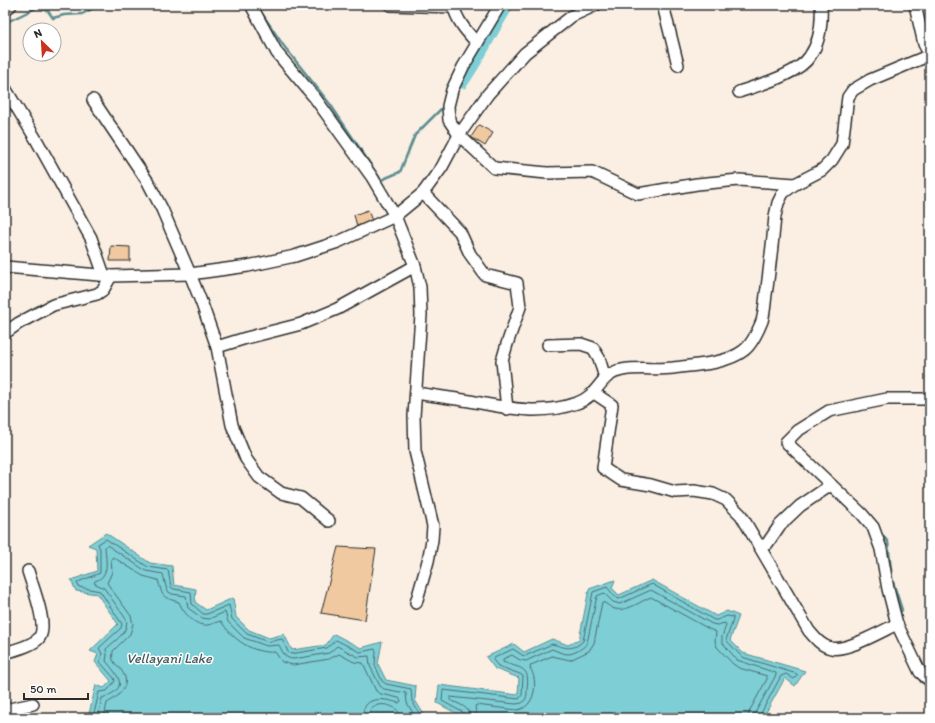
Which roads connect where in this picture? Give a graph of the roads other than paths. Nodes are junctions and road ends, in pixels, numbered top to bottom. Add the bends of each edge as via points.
1 (11, 5) edge
2 (251, 5) edge
3 (500, 5) edge
4 (596, 5) edge
5 (663, 5) edge
6 (822, 5) edge
7 (915, 5) edge
8 (390, 6) edge
9 (453, 6) edge
10 (5, 10) edge
11 (477, 43) junction
12 (930, 55) edge
13 (678, 65) dead end
14 (5, 88) edge
15 (739, 92) dead end
16 (93, 100) dead end
17 (459, 135) junction
18 (795, 184) junction
19 (423, 193) junction
20 (395, 216) junction
21 (415, 266) junction
22 (5, 267) edge
23 (190, 274) junction
24 (108, 276) junction
25 (5, 333) edge
26 (548, 345) dead end
27 (217, 347) junction
28 (605, 378) junction
29 (416, 393) junction
30 (594, 393) junction
31 (930, 399) edge
32 (507, 409) junction
33 (831, 485) junction
34 (329, 521) dead end
35 (759, 546) junction
36 (28, 571) dead end
37 (416, 603) dead end
38 (897, 624) junction
39 (5, 653) edge
40 (930, 681) edge
41 (33, 704) dead end
42 (5, 710) edge

1 - 10 street
2 - 20 street via 277,52 315,98 372,178
3 - 11 street
4 - 17 street via 572,16 525,53 488,94
5 - 13 street
6 - 15 street via 818,38 810,56 800,67
7 - 12 street via 924,44
8 - 9 street
9 - 11 street via 463,28
11 - 17 street via 452,90 448,106 449,120
12 - 18 street via 870,80 853,90 848,97 842,144 822,170
14 - 24 street via 91,238
16 - 23 street via 148,182
17 - 18 street via 494,168 547,173 592,172 638,194 739,180
17 - 19 street via 442,167
18 - 28 street via 783,193 778,203 762,320 755,337 744,351 729,359 666,368 623,369
19 - 20 street
19 - 32 street via 460,232 470,254 485,275 517,283 520,307 502,361
20 - 21 street
20 - 23 street via 338,242 295,256
21 - 27 street via 337,309 301,324
21 - 29 street via 420,287 421,315
22 - 24 street
23 - 24 street
23 - 27 street
24 - 25 street via 103,290 97,294 52,306
26 - 28 street via 581,344 593,348
27 - 34 street via 232,425 246,459 259,477 281,493 301,498
28 - 30 street
29 - 32 street
29 - 37 street via 415,451 433,526 428,561
30 - 32 street via 565,407 536,411
30 - 35 street via 612,405 603,468 621,480 675,492 713,494 726,500 741,515
31 - 33 street via 887,399 829,411 797,431 786,442
33 - 35 street via 800,506 780,525 767,544
33 - 38 street via 873,527 881,549
35 - 38 street via 809,631 821,644 831,648 844,647
36 - 39 street via 41,616 42,629 39,638 32,643
38 - 40 street via 920,672
41 - 42 street

